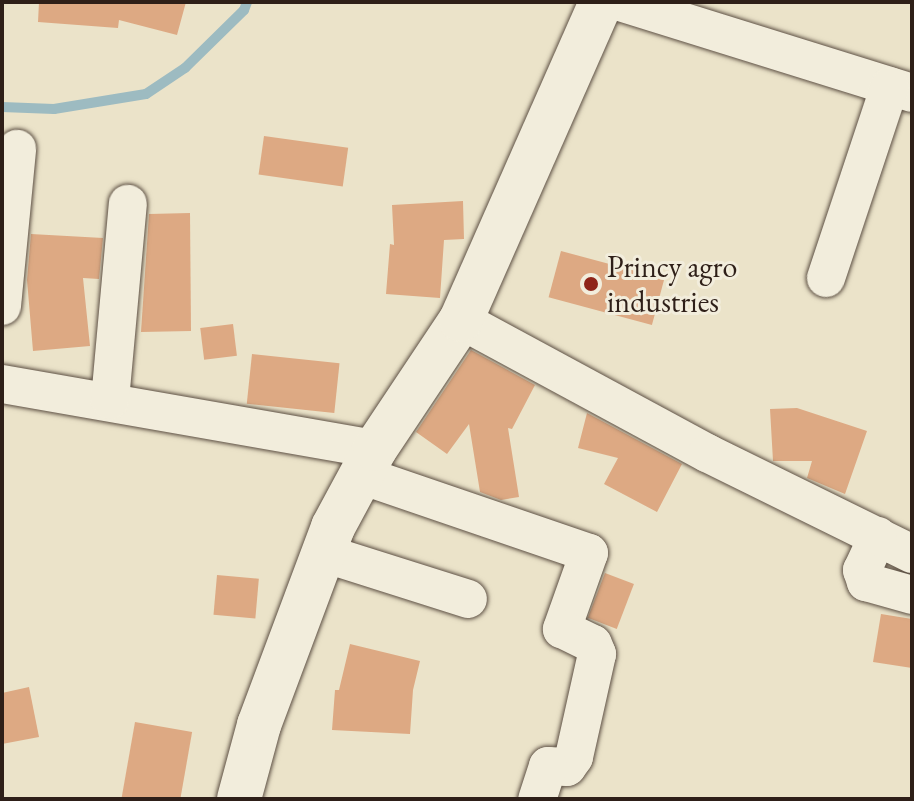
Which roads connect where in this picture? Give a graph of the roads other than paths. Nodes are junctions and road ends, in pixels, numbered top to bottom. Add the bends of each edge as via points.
1 (601, 2) edge
2 (620, 2) edge
3 (901, 89) edge
4 (17, 149) dead end
5 (128, 204) dead end
6 (826, 278) dead end
7 (2, 306) edge
8 (461, 320) junction
9 (2, 384) edge
10 (110, 400) junction
11 (368, 462) junction
12 (878, 536) junction
13 (323, 553) junction
14 (912, 554) edge
15 (912, 595) edge
16 (468, 599) dead end
17 (239, 799) edge
18 (537, 799) edge

1 - 8 street
2 - 3 street
3 - 6 street
4 - 7 street
5 - 10 street
8 - 11 street
8 - 12 street via 707,453
9 - 10 street
10 - 11 street
11 - 13 street
11 - 18 street via 589,553 562,629 593,644 597,654 574,757 567,767 548,766
12 - 14 street
12 - 15 street via 862,570 866,582
13 - 16 street
13 - 17 street via 259,725

